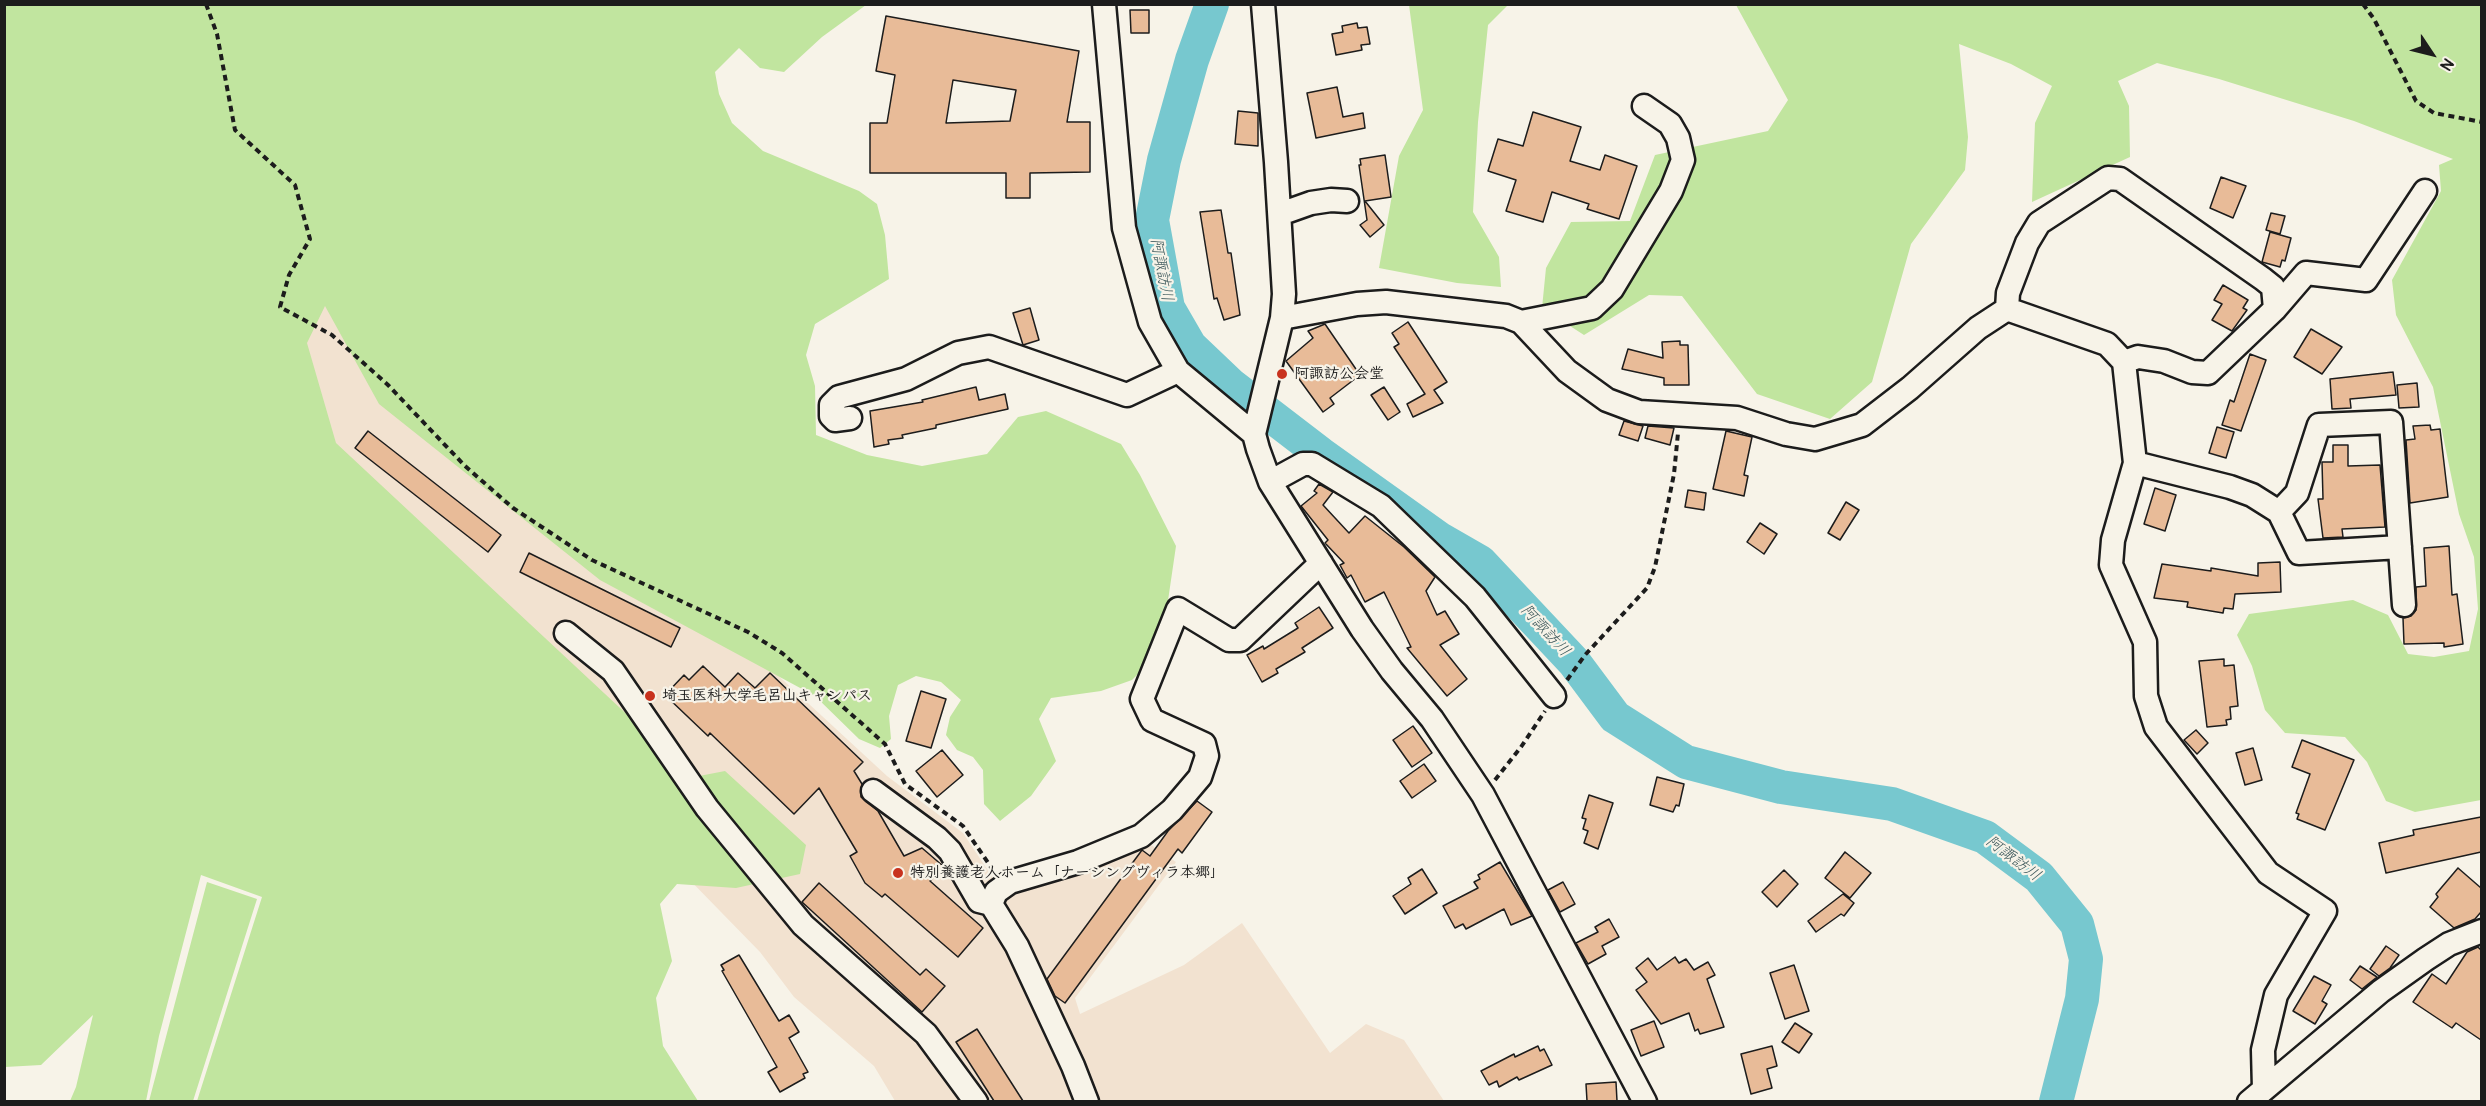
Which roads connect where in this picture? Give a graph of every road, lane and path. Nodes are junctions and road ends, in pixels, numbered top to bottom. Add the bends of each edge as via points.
1 (206, 4) edge
2 (1104, 4) edge
3 (1263, 4) edge
4 (2363, 4) edge
5 (1644, 106) dead end
6 (2481, 122) edge
7 (2425, 191) dead end
8 (1347, 201) dead end
9 (1280, 214) junction
10 (2007, 309) junction
11 (2274, 309) junction
12 (1282, 318) junction
13 (1521, 322) junction
14 (2124, 362) junction
15 (1178, 370) junction
16 (1679, 415) junction
17 (850, 418) dead end
18 (1256, 425) junction
19 (2135, 463) junction
20 (1270, 482) junction
21 (2279, 512) junction
22 (2400, 547) junction
23 (1321, 563) junction
24 (2404, 605) dead end
25 (566, 633) dead end
26 (1554, 696) junction
27 (873, 791) dead end
28 (1483, 795) junction
29 (997, 896) junction
30 (2481, 931) edge
31 (2257, 1095) edge
32 (976, 1101) edge
33 (1087, 1101) edge
34 (1645, 1101) edge

1 - 29 path via 218,34 235,130 296,185 310,239 289,275 280,307 332,335 513,508 592,560 748,632 782,653 885,744 905,784 963,826
2 - 15 street via 1124,228 1150,322
3 - 9 street
4 - 6 path via 2416,101 2434,112
5 - 13 street via 1670,124 1678,138 1683,160 1671,191 1612,289 1592,308
7 - 11 street via 2366,280 2307,273
8 - 9 street via 1311,203
9 - 12 street
10 - 11 street via 2012,283 2039,223 2108,178 2120,178 2263,279 2273,287
10 - 14 street via 2107,344
10 - 16 street via 1978,328 1862,425 1839,433 1815,438 1786,434 1737,418
11 - 14 street via 2208,373 2146,358
12 - 13 street via 1386,302 1464,309
12 - 18 street
13 - 16 street via 1561,366 1606,399 1639,412
14 - 19 street
15 - 17 street via 1126,395 989,347 958,353 906,379 839,397 831,405 831,416 835,420
15 - 18 street
16 - 26 path via 1674,474 1647,588 1585,655
18 - 20 street
19 - 21 street via 2230,487
19 - 31 street via 2113,540 2111,565 2145,642 2146,696 2156,727 2268,873 2325,911 2276,995
20 - 23 street
20 - 26 street via 1303,464 1312,464 1381,506 1475,597
21 - 22 street via 2299,553
21 - 22 street via 2297,493 2319,425 2391,422
22 - 24 street
23 - 28 street via 1362,629 1432,719
23 - 29 street via 1240,640 1229,640 1179,609 1142,699 1152,720 1204,744 1208,756 1200,777 1172,810 1141,836 1078,862 1010,882
25 - 32 street via 613,671 707,808 803,925 926,1034
26 - 28 path
27 - 29 street via 951,852 979,901
28 - 34 street
29 - 33 street
30 - 31 street via 2449,944 2381,991

